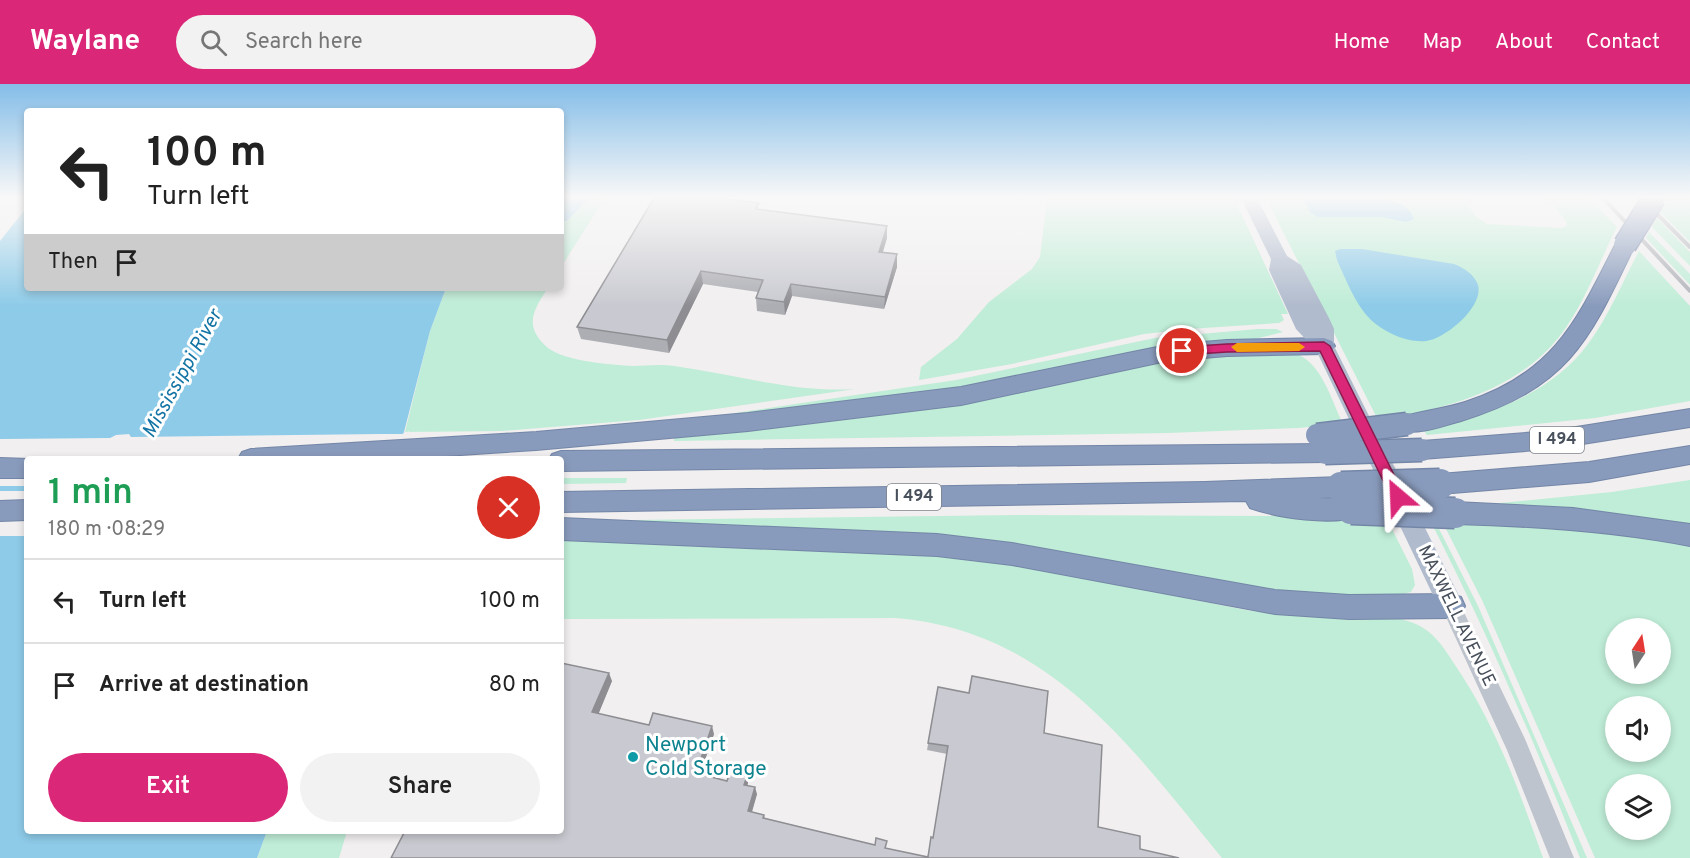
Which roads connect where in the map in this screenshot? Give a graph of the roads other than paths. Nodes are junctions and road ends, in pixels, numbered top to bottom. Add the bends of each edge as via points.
1 (1268, 234) edge
2 (1629, 234) edge
3 (1632, 234) edge
4 (1621, 253) junction
5 (1324, 346) junction
6 (1690, 418) edge
7 (1321, 444) junction
8 (1690, 455) edge
9 (295, 456) edge
10 (564, 460) edge
11 (0, 468) edge
12 (24, 468) edge
13 (1346, 498) junction
14 (564, 502) edge
15 (0, 510) edge
16 (24, 510) edge
17 (564, 529) edge
18 (1690, 535) edge
19 (1451, 606) junction
20 (1563, 858) edge

1 - 5 main road, MAXWELL AVENUE via 1280,259 1278,270 1306,329
2 - 4 highway, bridge
3 - 4 highway, bridge
4 - 7 highway, bridge via 1578,334 1547,368 1520,387 1448,416
5 - 9 highway via 1167,353 933,401 634,433
5 - 19 main road, MAXWELL AVENUE
6 - 7 highway, I 494, bridge via 1551,440 1422,450
7 - 10 highway, I 494 via 881,457
8 - 13 highway, I 494, bridge via 1579,473 1440,484
11 - 12 highway
13 - 14 highway, I 494 via 1302,508 1205,492
13 - 18 highway, bridge via 1455,513 1575,518
15 - 16 highway
17 - 19 highway via 937,544 1275,602 1349,607
19 - 20 street, MAXWELL AVENUE via 1517,747

